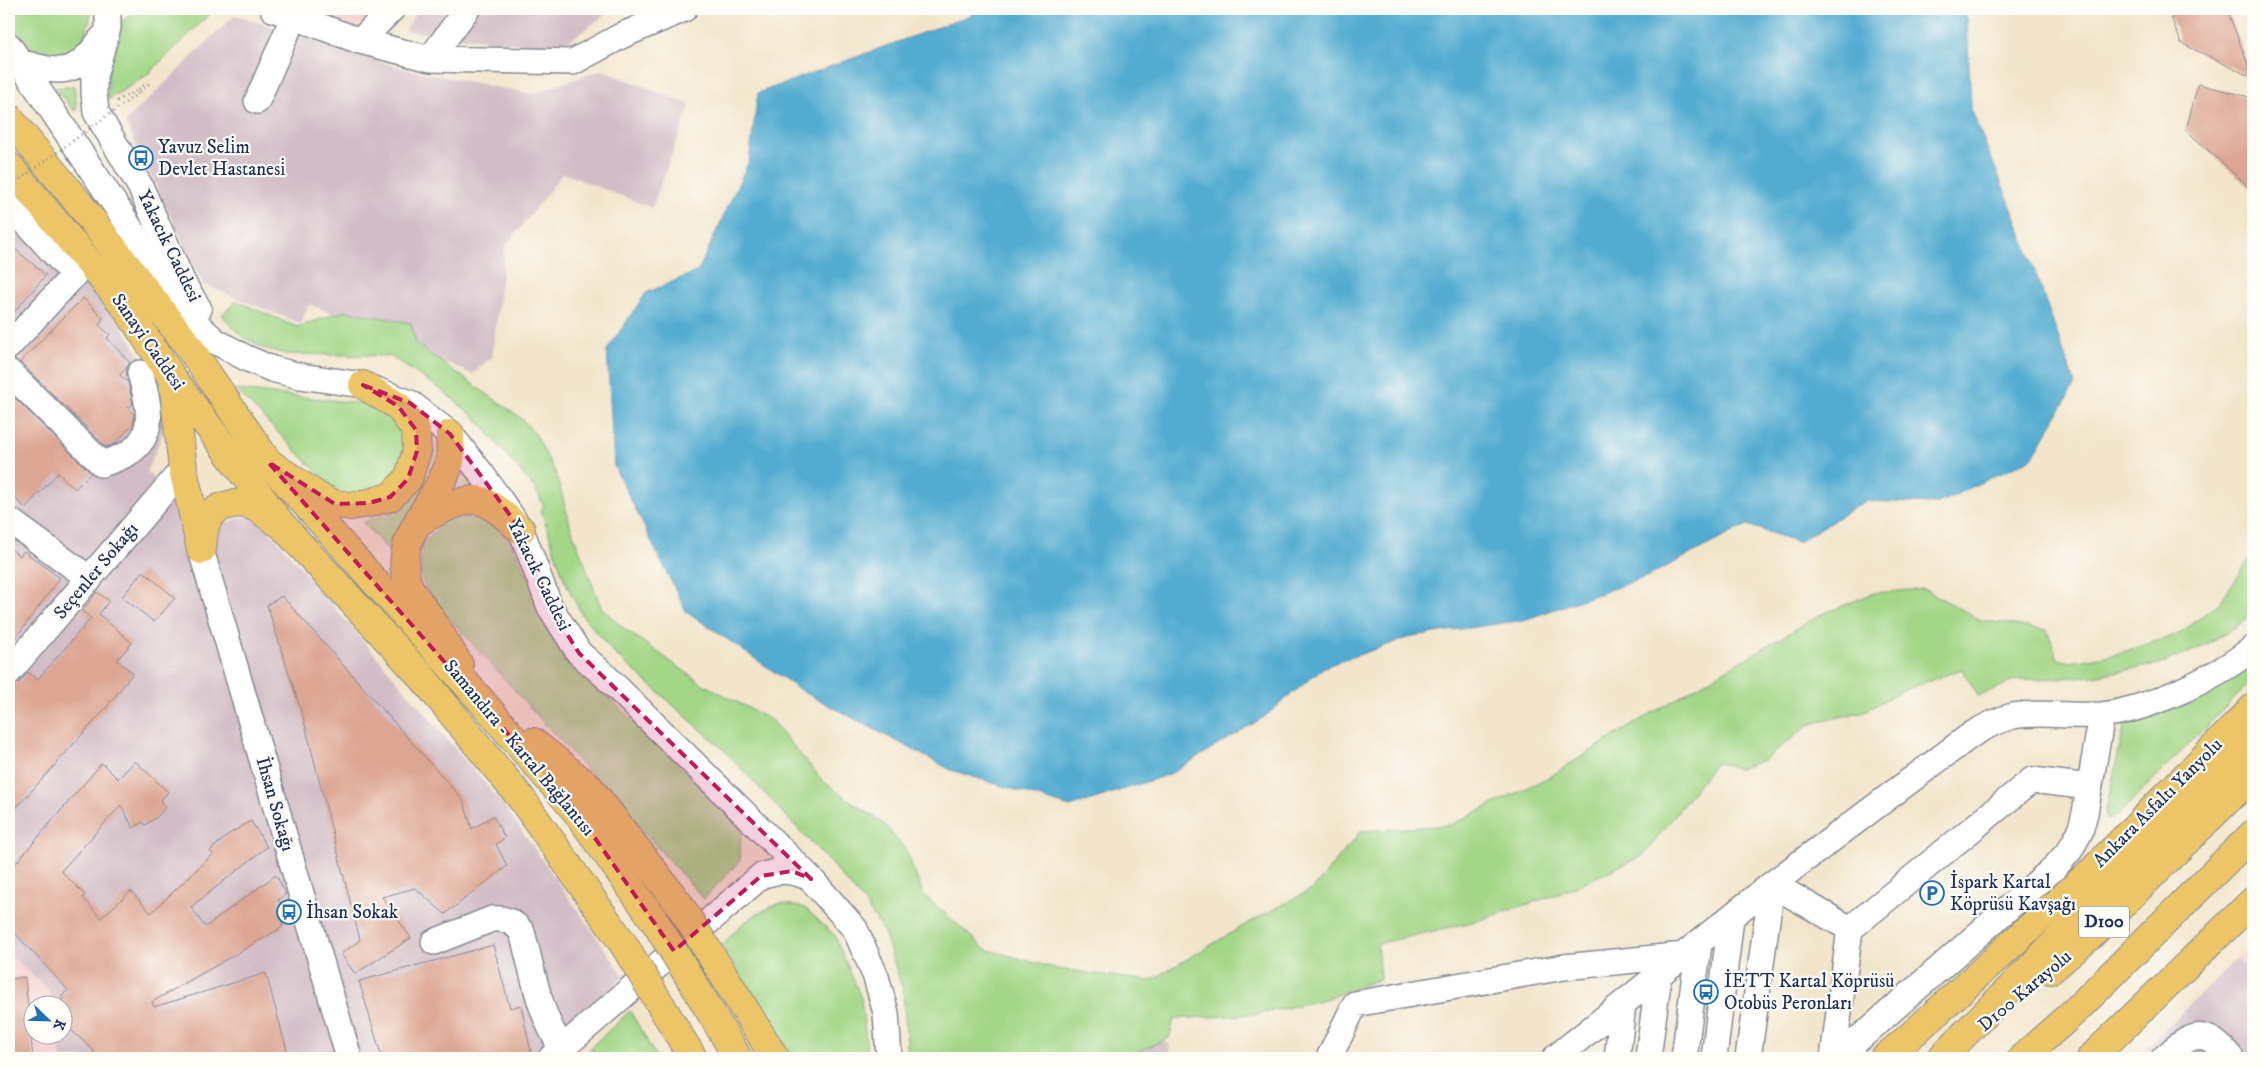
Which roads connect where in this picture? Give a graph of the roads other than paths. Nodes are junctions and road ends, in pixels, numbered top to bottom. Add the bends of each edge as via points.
1 (124, 9) edge
2 (392, 9) edge
3 (467, 9) edge
4 (684, 9) edge
5 (284, 12) edge
6 (108, 18) edge
7 (360, 41) junction
8 (14, 54) edge
9 (430, 58) junction
10 (257, 101) dead end
11 (9, 118) edge
12 (10, 185) edge
13 (9, 346) edge
14 (228, 347) junction
15 (9, 372) edge
16 (140, 373) dead end
17 (173, 379) junction
18 (363, 386) junction
19 (450, 434) junction
20 (268, 462) junction
21 (183, 469) junction
22 (9, 520) edge
23 (417, 522) junction
24 (281, 524) junction
25 (521, 530) junction
26 (201, 550) junction
27 (90, 578) junction
28 (2253, 648) edge
29 (9, 672) edge
30 (478, 696) junction
31 (2253, 708) edge
32 (2102, 715) junction
33 (2253, 740) edge
34 (2253, 775) edge
35 (2090, 787) junction
36 (746, 815) junction
37 (2253, 834) edge
38 (2253, 849) edge
39 (811, 879) junction
40 (1772, 884) junction
41 (743, 891) junction
42 (2192, 894) junction
43 (2253, 901) edge
44 (1732, 918) junction
45 (1850, 929) junction
46 (434, 942) dead end
47 (1692, 949) junction
48 (1659, 976) junction
49 (1623, 1004) junction
50 (1581, 1048) edge
51 (556, 1053) edge
52 (349, 1058) edge
53 (693, 1058) edge
54 (738, 1058) edge
55 (775, 1058) edge
56 (889, 1058) edge
57 (1329, 1058) edge
58 (1555, 1058) edge
59 (1617, 1058) edge
60 (1648, 1058) edge
61 (1684, 1058) edge
62 (1714, 1058) edge
63 (1748, 1058) edge
64 (1835, 1058) edge
65 (1884, 1058) edge
66 (1941, 1058) edge
67 (1946, 1058) edge
68 (2022, 1058) edge
69 (2091, 1058) edge
70 (2164, 1058) edge
71 (2232, 1058) edge

1 - 6 street
2 - 7 street
3 - 9 street
4 - 9 street via 623,35 573,62
5 - 7 street
5 - 10 street
6 - 8 street, Yakacık Caddesi via 91,54 68,70 58,71
6 - 14 street, Yakacık Caddesi via 94,76 96,112 140,186 183,283
7 - 9 street
8 - 14 street, Yakacık Caddesi via 124,218 165,288 202,329
11 - 20 main road, Sanayi Caddesi via 187,344
12 - 13 street via 74,275
12 - 17 main road, Sanayi Caddesi via 125,306
14 - 18 street, Yakacık Caddesi via 272,369
15 - 16 street via 102,464 128,453 142,441 150,422
17 - 21 main road
17 - 24 main road, Sanayi Caddesi
18 - 19 street, Yakacık Caddesi via 410,403
18 - 20 main road via 398,406 416,430 416,451 408,478 390,496 369,504 335,504 319,497
19 - 23 main road via 451,458 441,485
19 - 25 street, Yakacık Caddesi
20 - 30 main road, Samandıra - Kartal Bağlantısı
21 - 26 main road
21 - 27 street, Seçenler Sokağı
22 - 27 street
23 - 25 main road via 444,507 482,500
23 - 30 main road via 407,542 404,561 408,582 416,600
24 - 26 main road via 251,506 225,505 214,511 206,522
24 - 53 main road, Samandıra - Kartal Bağlantısı, bridge via 422,677 521,798 624,945
25 - 36 street, Yakacık Caddesi via 550,607 579,653
26 - 52 street, İhsan Sokağı
27 - 29 street, Seçenler Sokağı
28 - 32 street via 2202,681 2143,705
30 - 54 main road, Samandıra - Kartal Bağlantısı, bridge via 576,811 654,920
30 - 55 main road, bridge via 589,787 679,904
31 - 65 main road, Ankara Asfaltı Yanyolu via 2092,870
32 - 35 street
32 - 40 street via 2014,716 1993,722 1971,735
33 - 66 main road
34 - 67 main road, D100 Karayolu / D100 via 2088,938
35 - 45 street via 2032,780
35 - 64 street via 2080,832 2056,867
36 - 39 street, Yakacık Caddesi
36 - 41 street via 759,840 760,856 756,870
37 - 42 main road, D100
38 - 42 main road
39 - 41 street via 792,871 777,871 761,876
39 - 56 street, Yakacık Caddesi via 855,929 866,950 886,1013
40 - 44 street
40 - 45 street
40 - 63 street
41 - 51 street
42 - 68 main road, D100 via 2077,1009
43 - 69 main road
44 - 47 street
44 - 62 street
45 - 64 street
46 - 51 street via 492,918 501,918 516,925 522,932
47 - 48 street
47 - 57 street via 1564,967 1355,1004
47 - 61 street
48 - 49 street
48 - 60 street
49 - 50 street
49 - 59 street
50 - 58 street
70 - 71 street via 2182,1042 2198,1037 2214,1039

